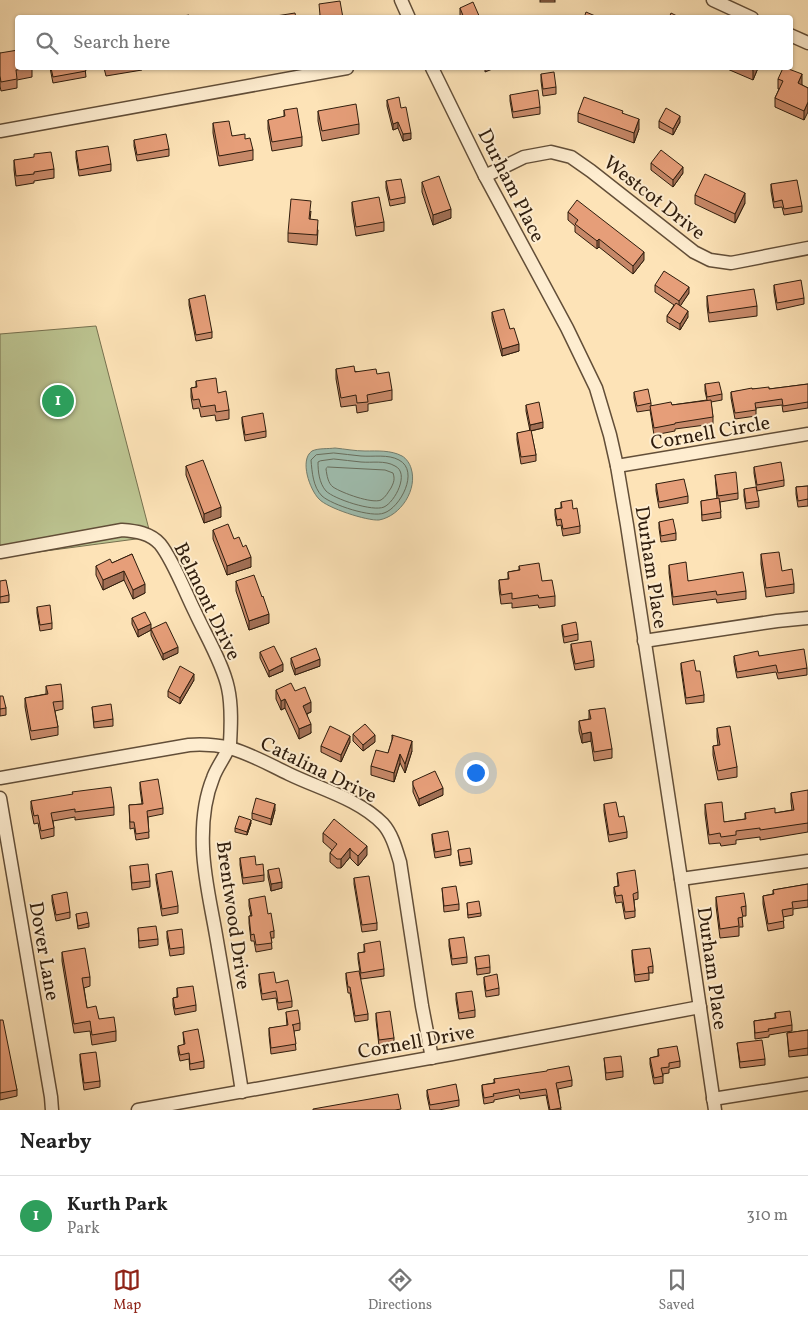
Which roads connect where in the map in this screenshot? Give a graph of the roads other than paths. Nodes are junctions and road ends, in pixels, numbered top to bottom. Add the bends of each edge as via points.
1 (402, 0) edge
2 (713, 0) edge
3 (408, 15) edge
4 (746, 15) edge
5 (793, 36) edge
6 (808, 43) edge
7 (336, 70) edge
8 (433, 70) edge
9 (0, 131) edge
10 (486, 176) junction
11 (808, 248) edge
12 (808, 434) edge
13 (617, 466) junction
14 (0, 552) edge
15 (808, 618) edge
16 (644, 642) junction
17 (230, 748) junction
18 (0, 778) edge
19 (0, 798) edge
20 (808, 861) edge
21 (681, 879) junction
22 (700, 1007) junction
23 (432, 1058) junction
24 (808, 1084) edge
25 (242, 1092) junction
26 (714, 1104) edge
27 (52, 1110) edge
28 (138, 1110) edge

1 - 3 street
2 - 4 street
5 - 6 street
7 - 9 street
8 - 10 street, Durham Place
10 - 11 street, Westcot Drive via 524,157 551,152 571,157 585,166 694,252 710,260 731,263
10 - 13 street, Durham Place via 589,371 604,411
12 - 13 street, Cornell Circle
13 - 16 street, Durham Place
14 - 17 street, Belmont Drive via 122,530 152,537 172,565 228,686
15 - 16 street
16 - 21 street, Durham Place
17 - 18 street, Catalina Drive via 189,745
17 - 23 street, Catalina Drive via 358,804 384,825 395,844 400,862
17 - 25 street, Brentwood Drive via 212,779 204,812 203,850
19 - 27 street, Dover Lane
20 - 21 street
21 - 22 street, Durham Place
22 - 23 street, Cornell Drive
22 - 26 street, Durham Place
23 - 25 street, Cornell Drive
24 - 26 street
25 - 28 street, Cornell Drive

